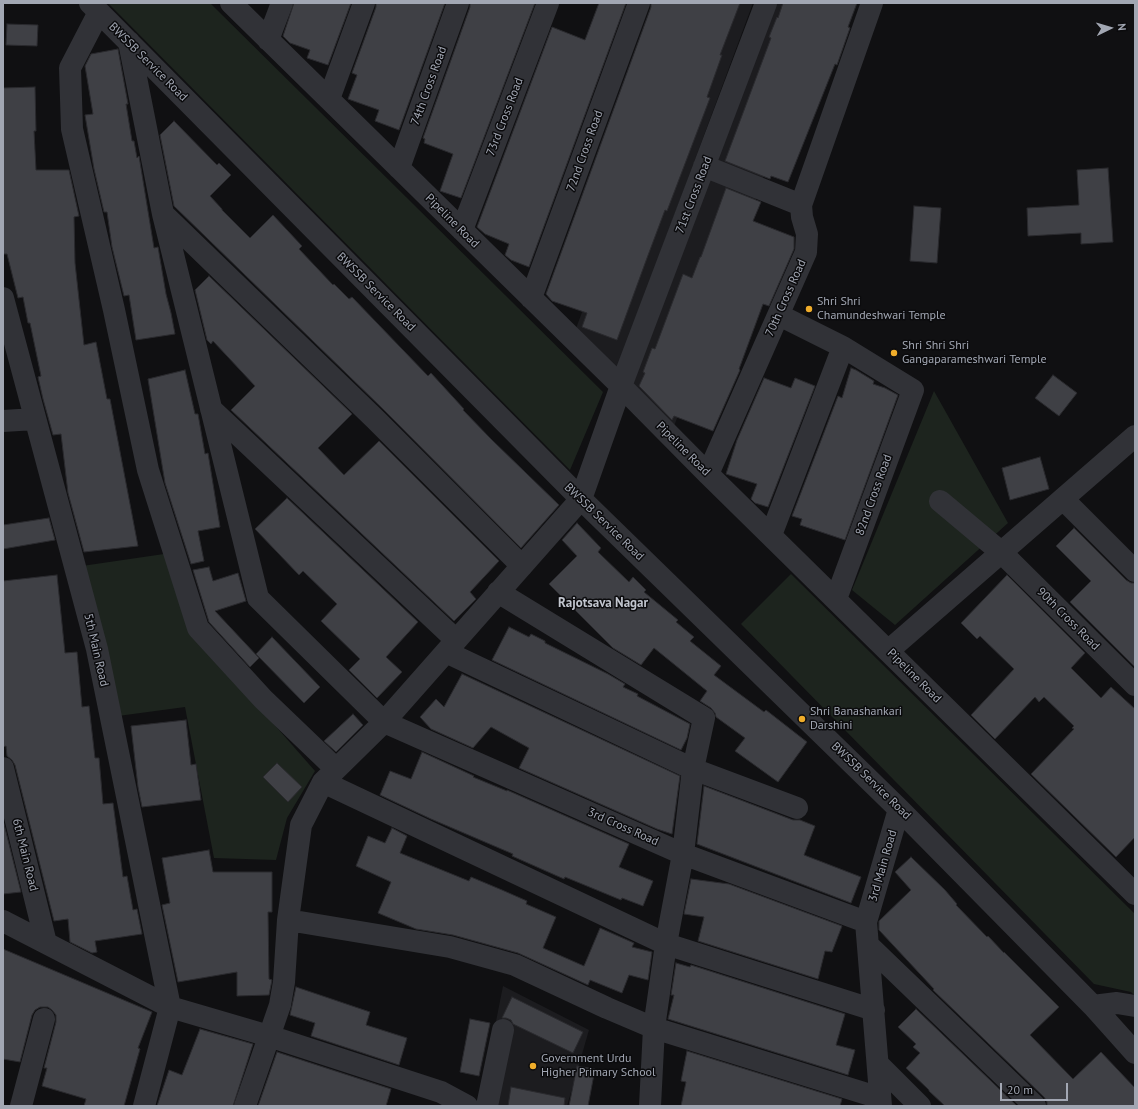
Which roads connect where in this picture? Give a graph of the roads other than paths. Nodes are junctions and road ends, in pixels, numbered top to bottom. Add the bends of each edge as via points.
1 (231, 3) edge
2 (282, 3) edge
3 (364, 3) edge
4 (458, 3) edge
5 (548, 3) edge
6 (639, 3) edge
7 (766, 3) edge
8 (872, 3) edge
9 (94, 7) edge
10 (268, 40) junction
11 (128, 42) junction
12 (328, 99) junction
13 (704, 166) junction
14 (399, 168) junction
15 (801, 205) junction
16 (163, 214) junction
17 (462, 230) junction
18 (3, 298) edge
19 (531, 298) junction
20 (779, 316) junction
21 (843, 347) junction
22 (621, 386) junction
23 (211, 409) junction
24 (35, 419) junction
25 (3, 421) edge
26 (1132, 444) edge
27 (708, 474) junction
28 (580, 499) junction
29 (1064, 499) junction
30 (940, 501) dead end
31 (771, 535) junction
32 (1002, 553) junction
33 (522, 566) junction
34 (1135, 571) edge
35 (498, 592) junction
36 (836, 599) junction
37 (451, 646) junction
38 (888, 651) junction
39 (1135, 685) edge
40 (384, 722) junction
41 (3, 768) edge
42 (693, 769) junction
43 (329, 776) junction
44 (797, 808) dead end
45 (899, 809) junction
46 (683, 854) junction
47 (1135, 894) edge
48 (288, 920) junction
49 (3, 921) edge
50 (866, 922) junction
51 (46, 943) junction
52 (666, 944) junction
53 (869, 946) junction
54 (1093, 1006) junction
55 (1135, 1006) edge
56 (170, 1007) junction
57 (874, 1010) junction
58 (44, 1019) dead end
59 (654, 1028) junction
60 (503, 1030) dead end
61 (269, 1036) junction
62 (1135, 1053) edge
63 (878, 1064) junction
64 (881, 1102) edge
65 (21, 1106) edge
66 (144, 1106) edge
67 (245, 1106) edge
68 (468, 1106) edge
69 (487, 1106) edge
70 (650, 1106) edge
71 (920, 1106) edge
72 (1035, 1106) edge

1 - 10 street, Pipeline Road
2 - 10 street
3 - 12 street
4 - 14 street, 74th Cross Road
5 - 17 street, 73rd Cross Road
6 - 19 street, 72nd Cross Road
7 - 13 street, 71st Cross Road
8 - 15 street, 70th Cross Road
9 - 11 street, BWSSB Service Road
9 - 43 street via 70,68 72,130 148,470 198,628
10 - 12 street, Pipeline Road
11 - 16 street
11 - 28 street, BWSSB Service Road
12 - 14 street, Pipeline Road
13 - 15 street
13 - 22 street, 71st Cross Road
14 - 17 street, Pipeline Road
15 - 20 street, 70th Cross Road via 807,234 806,252
16 - 23 street
16 - 33 street via 375,419
17 - 19 street, Pipeline Road
18 - 24 street, 5th Main Road
19 - 22 street, Pipeline Road
20 - 21 street
20 - 27 street, 70th Cross Road
21 - 31 street
21 - 36 street, 82nd Cross Road via 913,390
22 - 27 street, Pipeline Road
22 - 28 street, 71st Cross Road
23 - 37 street
23 - 40 street via 258,598
24 - 25 street
24 - 56 street, 5th Main Road via 97,650
26 - 29 street
27 - 31 street, Pipeline Road
28 - 33 street
28 - 45 street, BWSSB Service Road
29 - 32 street
29 - 34 street
30 - 32 street, 90th Cross Road
31 - 36 street, Pipeline Road
32 - 38 street
32 - 39 street, 90th Cross Road
33 - 35 street
35 - 37 street
35 - 42 street via 704,718
36 - 38 street, Pipeline Road
37 - 40 street
37 - 42 street
38 - 47 street, Pipeline Road
40 - 43 street
40 - 46 street, 3rd Cross Road
41 - 51 street, 6th Main Road
42 - 44 street
42 - 46 street
43 - 48 street via 301,825
43 - 52 street
45 - 50 street, 3rd Main Road
45 - 54 street, BWSSB Service Road
46 - 50 street, 3rd Cross Road
46 - 52 street
48 - 59 street via 450,947 515,965
48 - 61 street via 284,982 280,1005
49 - 51 street
50 - 53 street
51 - 56 street
52 - 57 street
52 - 59 street
53 - 57 street
53 - 72 street
54 - 55 street
54 - 62 street, BWSSB Service Road
56 - 61 street
56 - 66 street
57 - 63 street
58 - 65 street
59 - 64 street
59 - 70 street
60 - 69 street
61 - 67 street
61 - 68 street via 441,1092
63 - 64 street
63 - 71 street

